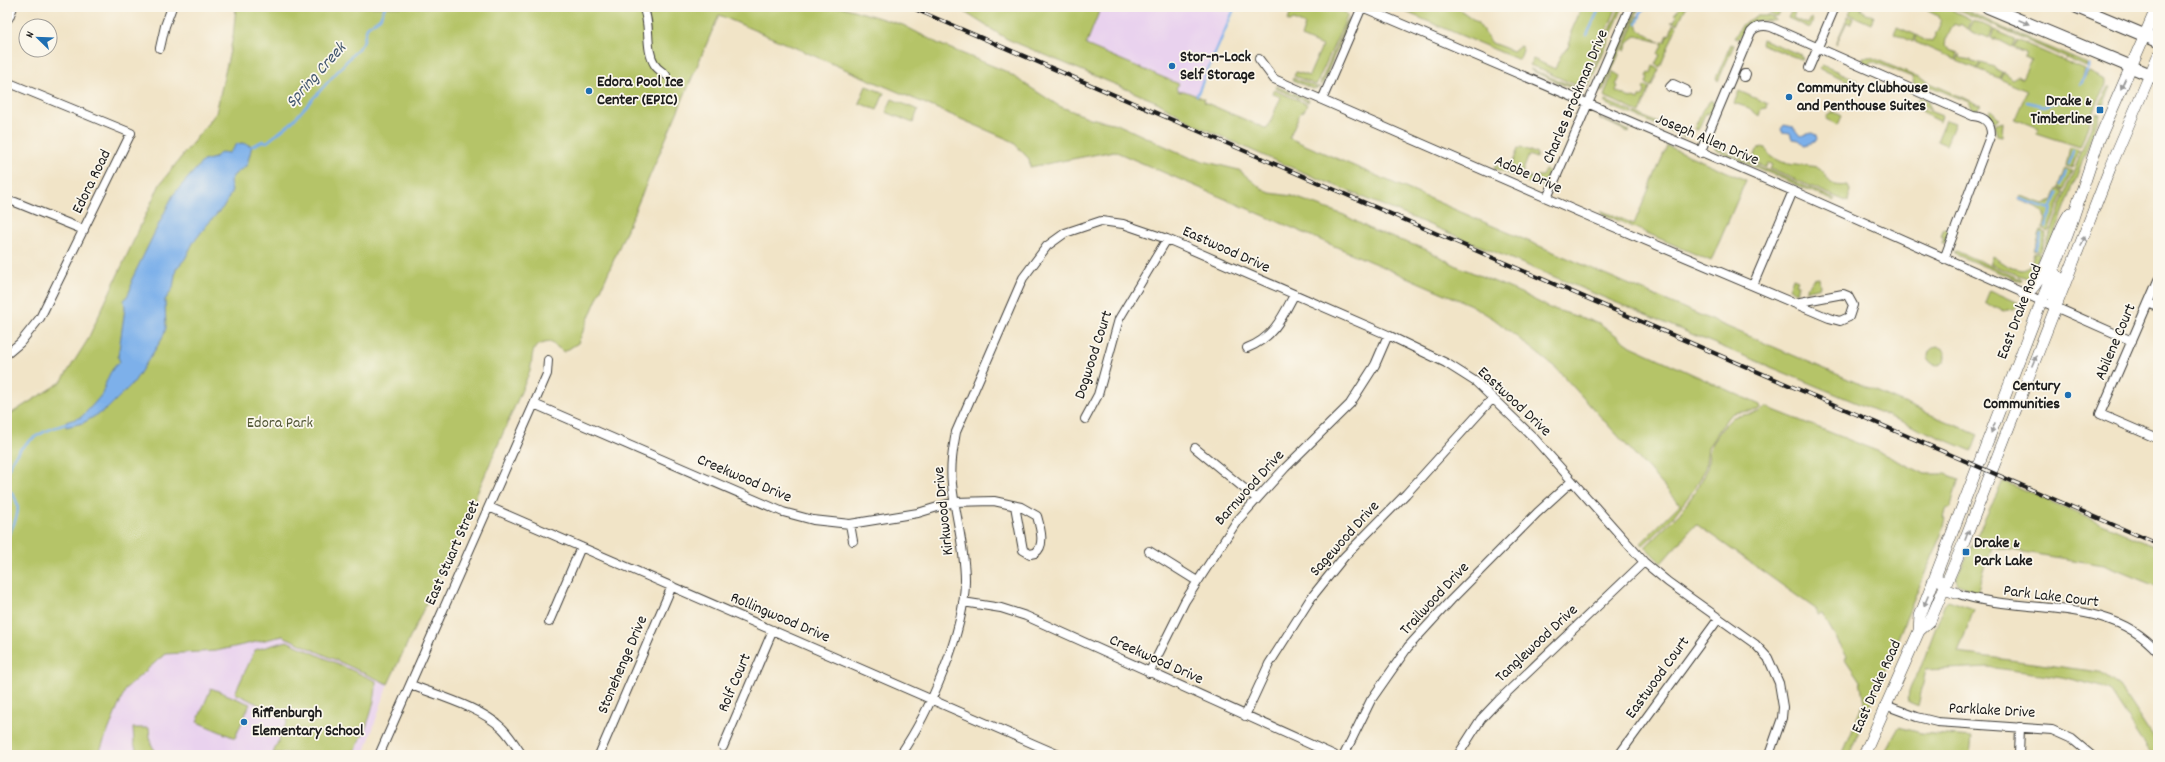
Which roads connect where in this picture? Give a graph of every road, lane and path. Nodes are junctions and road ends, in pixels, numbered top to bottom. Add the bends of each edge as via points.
1 (172, 7) edge
2 (642, 7) edge
3 (1362, 7) edge
4 (1630, 7) edge
5 (1835, 7) edge
6 (1988, 7) edge
7 (2077, 7) edge
8 (2157, 7) edge
9 (2144, 35) junction
10 (2158, 41) edge
11 (160, 48) dead end
12 (1818, 48) junction
13 (2158, 56) edge
14 (1259, 59) dead end
15 (2131, 67) junction
16 (1809, 68) dead end
17 (666, 75) dead end
18 (2154, 77) edge
19 (7, 82) edge
20 (1322, 100) junction
21 (1588, 104) junction
22 (1700, 153) junction
23 (1793, 191) junction
24 (1547, 198) junction
25 (15, 202) dead end
26 (2076, 209) junction
27 (84, 230) junction
28 (1065, 233) joint
29 (1167, 239) junction
30 (1944, 259) junction
31 (2158, 280) edge
32 (1753, 285) junction
33 (2023, 294) junction
34 (1294, 295) junction
35 (2041, 301) junction
36 (1795, 303) junction
37 (2148, 303) junction
38 (2158, 307) edge
39 (2057, 308) junction
40 (1388, 335) junction
41 (2132, 341) junction
42 (1248, 348) dead end
43 (7, 354) edge
44 (548, 360) dead end
45 (1492, 399) junction
46 (534, 404) junction
47 (1085, 419) dead end
48 (2010, 422) junction
49 (2158, 439) edge
50 (1195, 448) dead end
51 (1572, 481) junction
52 (1256, 499) junction
53 (954, 502) junction
54 (1015, 506) junction
55 (489, 507) junction
56 (850, 524) junction
57 (1952, 533) junction
58 (853, 541) dead end
59 (581, 547) junction
60 (1149, 551) dead end
61 (1644, 562) junction
62 (1197, 581) junction
63 (672, 586) junction
64 (1944, 587) junction
65 (1956, 593) joint
66 (963, 602) junction
67 (1719, 618) junction
68 (549, 622) dead end
69 (773, 630) junction
70 (1919, 631) junction
71 (2158, 652) edge
72 (1149, 672) junction
73 (411, 684) junction
74 (931, 699) junction
75 (1885, 705) junction
76 (1245, 716) junction
77 (2020, 727) junction
78 (723, 747) dead end
79 (379, 755) edge
80 (522, 755) edge
81 (599, 755) edge
82 (900, 755) edge
83 (1057, 755) edge
84 (1334, 755) edge
85 (1344, 755) edge
86 (1458, 755) edge
87 (1619, 755) edge
88 (1769, 755) edge
89 (1864, 755) edge
90 (2019, 755) edge
91 (2091, 755) edge

1 - 11 street
2 - 17 street via 647,20 650,52 655,66
3 - 20 street
3 - 21 street, Joseph Allen Drive
4 - 21 street, Charles Brockman Drive
5 - 12 street
6 -> 15 main road
7 - 9 main road
8 - 9 main road, East Drake Road
9 - 10 main road
9 - 15 main road, East Drake Road
12 - 16 street
12 - 22 street via 1779,31 1763,26 1756,27 1751,32
12 - 30 street via 1973,116 1982,117 1990,127 1991,134
13 - 18 main road, East Drake Road
14 - 20 street, Adobe Drive via 1274,79
15 - 18 main road
15 -> 26 main road, East Drake Road via 2098,142
39 -> 18 main road, East Drake Road via 2110,168
19 - 27 street, Edora Road via 131,133
20 - 24 street, Adobe Drive
21 - 22 street, Joseph Allen Drive
21 - 24 street, Charles Brockman Drive
22 - 23 street, Joseph Allen Drive
23 - 30 street, Joseph Allen Drive
23 - 32 street
24 - 32 street, Adobe Drive
25 - 27 street
26 - 33 main road via 2065,220 2035,288
26 - 35 main road, East Drake Road
26 - 39 main road via 2072,234 2054,286 2053,295
27 - 43 street, Edora Road via 40,318 20,343
28 - 29 street, Eastwood Drive via 1101,221 1123,224
28 - 53 street, Kirkwood Drive via 1047,246 1023,278 958,426 952,458
29 - 34 street, Eastwood Drive
29 - 47 street, Dogwood Court via 1119,319 1098,395
30 - 33 street, Joseph Allen Drive
31 - 37 street, Abilene Court
32 - 36 street, Adobe Drive
33 - 35 street, Joseph Allen Drive
34 - 40 street, Eastwood Drive
34 - 42 street via 1272,333
35 - 39 street, Joseph Allen Drive
35 - 48 main road via 2046,308 2015,390
35 -> 57 main road, East Drake Road
36 - 36 street, Adobe Drive via 1843,294 1848,296 1853,306 1849,317 1840,321
37 - 38 street
37 - 41 street, Abilene Court
39 - 41 street, Joseph Allen Drive
48 -> 39 main road, East Drake Road
40 - 45 street, Eastwood Drive via 1476,382
40 - 52 street, Barnwood Drive via 1375,365 1350,404
41 - 49 street, Abilene Court via 2100,414
44 - 46 street, East Stuart Street via 547,374
45 - 51 street, Eastwood Drive via 1534,438
45 - 76 street, Sagewood Drive via 1406,494 1344,557 1311,598 1269,664
46 - 55 street, East Stuart Street
46 - 56 street, Creekwood Drive via 783,512 813,520
64 -> 48 main road, East Drake Road
50 - 52 street
51 - 61 street, Eastwood Drive
51 - 85 street, Trailwood Drive via 1537,513 1413,642 1371,700
52 - 62 street, Barnwood Drive via 1237,521
53 - 54 street, Creekwood Drive via 1001,501
53 - 56 street, Creekwood Drive via 918,513
53 - 66 street, Kirkwood Drive via 963,556
54 - 54 street, Creekwood Drive via 1037,516 1041,543 1035,553 1030,554 1023,550
55 - 59 street, Rollingwood Drive
55 - 73 street, East Stuart Street
56 - 58 street
57 - 64 main road via 1955,546 1943,577
57 -> 70 main road, East Drake Road via 1920,616
59 - 63 street, Rollingwood Drive
59 - 68 street
60 - 62 street
61 - 67 street, Eastwood Drive
61 - 86 street, Tanglewood Drive via 1498,700 1481,719
62 - 72 street, Barnwood Drive
63 - 69 street, Rollingwood Drive
63 - 81 street, Stonehenge Drive
64 - 65 main road
64 - 70 main road, East Drake Road via 1930,620
65 - 71 street, Park Lake Court via 1994,604 2090,613 2125,626
66 - 72 street, Creekwood Drive via 1014,612
66 - 74 street, Kirkwood Drive via 953,647
67 - 87 street, Eastwood Court
67 - 88 street, Eastwood Drive via 1755,644 1776,671 1782,694 1782,718
69 - 74 street, Rollingwood Drive
69 - 78 street, Rolf Court
70 - 75 main road, East Drake Road
72 - 76 street, Creekwood Drive
73 - 79 street, East Stuart Street
73 - 80 street via 493,720
74 - 82 street, Kirkwood Drive
74 - 83 street, Rollingwood Drive
75 - 77 street, Parklake Drive via 1937,722
75 - 89 main road, East Drake Road
76 - 84 street, Creekwood Drive
77 - 90 street
77 - 91 street, Parklake Drive via 2062,733

